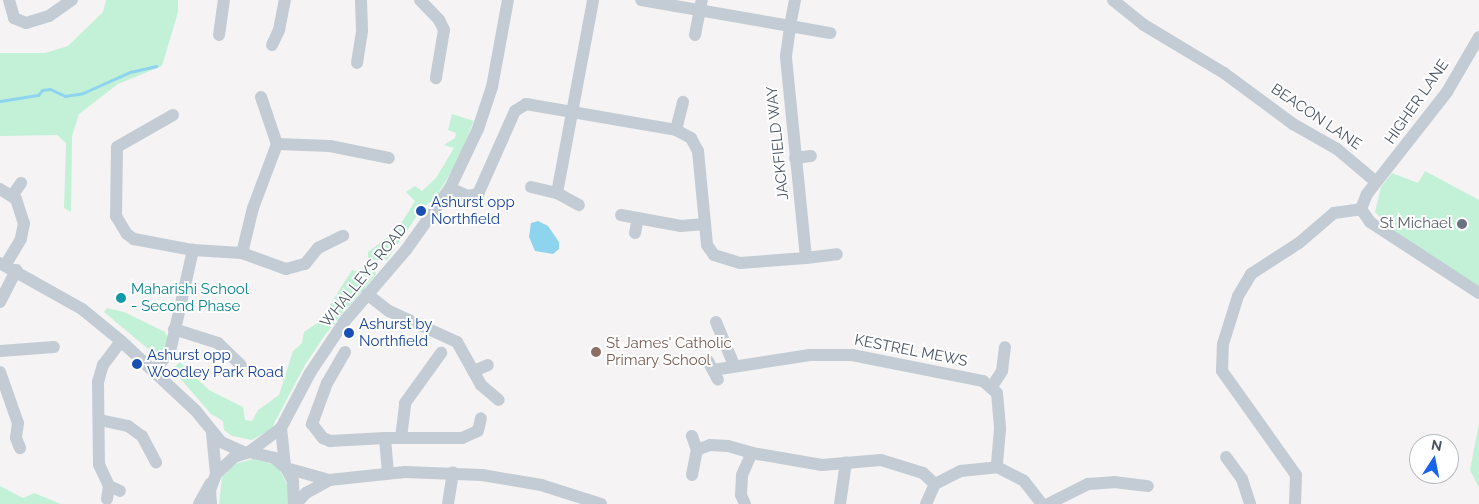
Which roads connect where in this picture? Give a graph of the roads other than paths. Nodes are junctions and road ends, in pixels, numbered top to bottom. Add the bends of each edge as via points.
1 (9, 0) edge
2 (72, 0) edge
3 (224, 0) edge
4 (285, 0) edge
5 (361, 0) edge
6 (420, 0) edge
7 (508, 0) edge
8 (593, 0) edge
9 (641, 0) edge
10 (795, 0) edge
11 (1113, 0) edge
12 (701, 5) edge
13 (790, 26) junction
14 (830, 33) dead end
15 (695, 35) dead end
16 (219, 37) dead end
17 (1479, 37) edge
18 (270, 46) dead end
19 (356, 63) dead end
20 (435, 78) dead end
21 (261, 97) dead end
22 (683, 102) dead end
23 (574, 110) junction
24 (173, 115) dead end
25 (676, 130) junction
26 (277, 144) junction
27 (811, 156) dead end
28 (389, 158) dead end
29 (795, 158) junction
30 (1376, 182) junction
31 (21, 184) dead end
32 (531, 187) dead end
33 (450, 188) junction
34 (0, 189) edge
35 (557, 193) junction
36 (12, 196) junction
37 (578, 205) dead end
38 (1361, 209) junction
39 (622, 215) dead end
40 (638, 218) junction
41 (705, 224) junction
42 (635, 234) dead end
43 (342, 236) dead end
44 (193, 250) junction
45 (242, 252) junction
46 (837, 254) dead end
47 (806, 258) junction
48 (7, 266) edge
49 (1479, 293) edge
50 (367, 294) junction
51 (0, 302) edge
52 (716, 322) dead end
53 (174, 329) junction
54 (121, 341) junction
55 (54, 347) dead end
56 (1005, 347) dead end
57 (0, 351) edge
58 (345, 352) dead end
59 (441, 353) dead end
60 (241, 365) dead end
61 (488, 365) dead end
62 (734, 365) junction
63 (713, 370) dead end
64 (153, 371) junction
65 (474, 371) junction
66 (0, 372) edge
67 (991, 388) junction
68 (499, 400) dead end
69 (481, 418) dead end
70 (100, 420) junction
71 (281, 428) junction
72 (212, 433) junction
73 (692, 436) dead end
74 (385, 438) junction
75 (401, 438) junction
76 (20, 448) dead end
77 (697, 450) junction
78 (247, 452) junction
79 (752, 453) junction
80 (1226, 457) dead end
81 (156, 462) dead end
82 (846, 462) junction
83 (285, 467) junction
84 (997, 467) junction
85 (452, 472) junction
86 (388, 473) junction
87 (215, 475) junction
88 (692, 475) dead end
89 (329, 480) junction
90 (936, 484) junction
91 (1148, 486) dead end
92 (112, 492) dead end
93 (200, 504) edge
94 (211, 504) edge
95 (295, 504) edge
96 (448, 504) edge
97 (601, 504) edge
98 (745, 504) edge
99 (840, 504) edge
100 (926, 504) edge
101 (1042, 504) edge
102 (1048, 504) edge
103 (1250, 504) edge
104 (1295, 504) edge

1 - 2 street via 14,18 26,23 49,16
3 - 16 street
4 - 18 street via 279,30
5 - 19 street via 362,30
6 - 20 street via 444,30
7 - 33 street, WHALLEYS ROAD via 492,87 478,129
8 - 23 street
9 - 12 street
10 - 13 street, JACKFIELD WAY
11 - 30 street, BEACON LANE via 1144,25 1224,73 1293,124 1337,148
12 - 13 street
12 - 15 street
13 - 14 street
13 - 29 street, JACKFIELD WAY via 786,56
17 - 30 street, HIGHER LANE via 1445,95
21 - 26 street
22 - 25 street
23 - 25 street
23 - 33 street via 521,105 515,111 478,194 467,196
23 - 35 street
24 - 44 street via 117,147 116,216 122,229 134,239
25 - 41 street via 690,138 698,151
26 - 28 street via 330,146
26 - 45 street via 253,208
27 - 29 street
29 - 47 street, JACKFIELD WAY
30 - 38 street
31 - 36 street
32 - 35 street
33 - 50 street, WHALLEYS ROAD via 426,225
34 - 36 street
35 - 37 street
36 - 48 street via 22,208 24,223
38 - 49 street via 1370,222
38 - 104 street via 1334,213 1299,243 1251,274 1238,296 1223,344 1222,371 1296,475
39 - 40 street
40 - 41 street via 688,227
40 - 42 street
41 - 47 street via 710,250 727,261 750,263
43 - 45 street via 318,248 305,264 296,268 286,269
44 - 45 street
44 - 53 street
46 - 47 street
48 - 51 street
48 - 54 street via 82,309
50 - 65 street via 389,310 452,338
50 - 71 street, WHALLEYS ROAD via 310,373
52 - 62 street
53 - 60 street via 218,343
53 - 64 street via 168,357
54 - 64 street
54 - 70 street via 103,365 98,382
55 - 57 street
56 - 67 street via 1002,371
58 - 74 street via 327,383 312,424 323,438 330,440
59 - 75 street via 404,403
61 - 65 street
62 - 63 street, KESTREL MEWS
62 - 67 street, KESTREL MEWS via 810,355 852,355 983,381
64 - 72 street via 196,411
65 - 68 street via 485,390
66 - 76 street via 18,423 16,438
67 - 84 street via 997,393 999,414
69 - 75 street via 478,431 462,438
70 - 81 street via 128,426 142,436
70 - 92 street via 99,465
71 - 78 street, WHALLEYS ROAD
71 - 83 street
72 - 78 street via 227,446
72 - 87 street
73 - 77 street
74 - 75 street
74 - 86 street
77 - 79 street via 710,445
77 - 88 street
78 - 83 street via 274,458
78 - 87 street, WHALLEYS ROAD via 234,456
79 - 82 street via 822,465
79 - 98 street via 742,475 741,495
80 - 103 street via 1242,479
82 - 90 street via 881,460 902,464 923,473
82 - 99 street
83 - 89 street
83 - 95 street via 293,481
84 - 90 street via 961,471
84 - 101 street via 1024,482
85 - 86 street
85 - 96 street
85 - 97 street via 557,490
86 - 89 street
87 - 93 street
87 - 94 street
89 - 95 street via 306,493
90 - 100 street
91 - 102 street via 1114,482 1088,484

